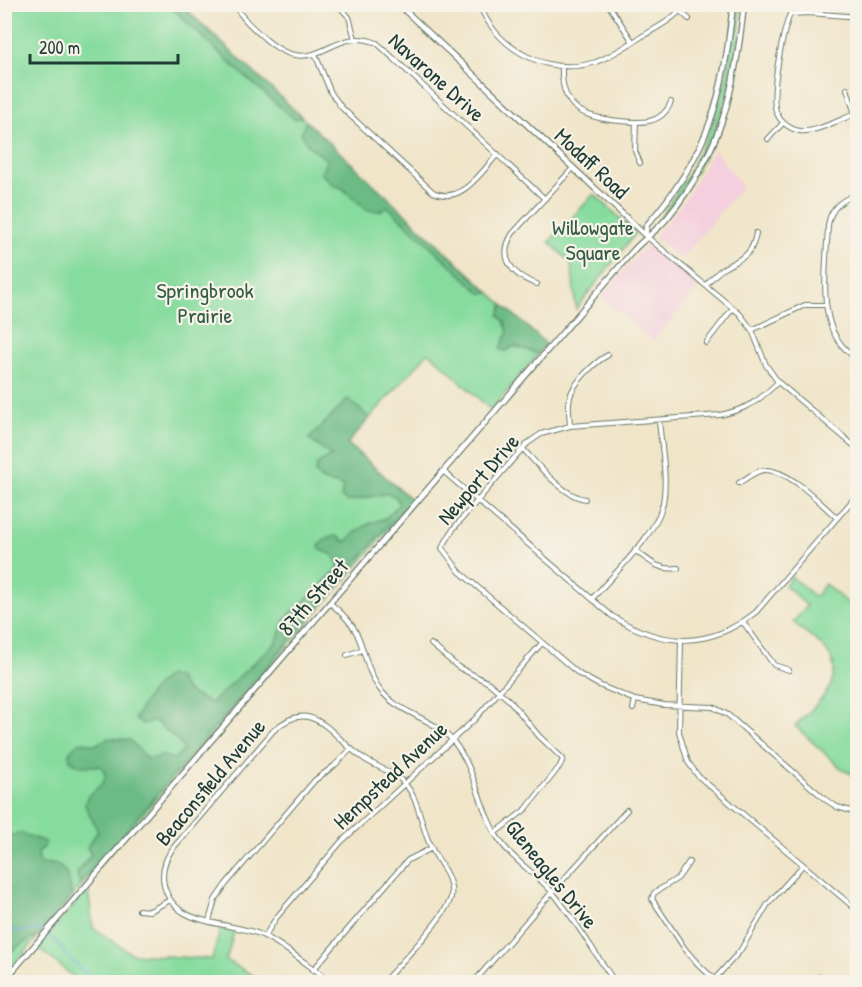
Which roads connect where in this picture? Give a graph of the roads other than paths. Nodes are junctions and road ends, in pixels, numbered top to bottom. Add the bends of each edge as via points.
1 (234, 4) edge
2 (337, 4) edge
3 (398, 4) edge
4 (479, 4) edge
5 (608, 4) edge
6 (685, 4) edge
7 (733, 4) edge
8 (744, 4) edge
9 (680, 11) junction
10 (858, 17) edge
11 (689, 19) dead end
12 (356, 39) junction
13 (633, 42) junction
14 (315, 54) junction
15 (562, 66) junction
16 (847, 89) dead end
17 (671, 102) dead end
18 (856, 113) edge
19 (636, 122) junction
20 (783, 123) junction
21 (768, 139) dead end
22 (498, 154) junction
23 (640, 163) dead end
24 (573, 168) junction
25 (858, 194) edge
26 (545, 199) junction
27 (756, 233) dead end
28 (646, 236) junction
29 (537, 284) dead end
30 (706, 285) junction
31 (826, 305) junction
32 (733, 308) junction
33 (752, 330) junction
34 (706, 343) dead end
35 (608, 355) dead end
36 (858, 360) edge
37 (778, 382) junction
38 (659, 420) junction
39 (570, 426) junction
40 (523, 449) junction
41 (858, 449) edge
42 (443, 471) junction
43 (740, 483) dead end
44 (858, 494) edge
45 (585, 498) dead end
46 (477, 501) junction
47 (837, 518) junction
48 (635, 550) junction
49 (678, 568) dead end
50 (592, 599) junction
51 (330, 603) junction
52 (743, 622) junction
53 (681, 641) junction
54 (542, 643) junction
55 (432, 644) dead end
56 (362, 650) junction
57 (347, 655) dead end
58 (789, 670) dead end
59 (500, 693) junction
60 (635, 700) junction
61 (679, 705) junction
62 (633, 709) dead end
63 (452, 740) junction
64 (351, 749) junction
65 (405, 783) junction
66 (627, 810) dead end
67 (858, 813) edge
68 (495, 833) junction
69 (432, 848) junction
70 (689, 862) dead end
71 (803, 865) junction
72 (552, 892) junction
73 (170, 900) junction
74 (139, 910) dead end
75 (858, 910) edge
76 (209, 921) junction
77 (265, 936) junction
78 (313, 970) junction
79 (820, 977) dead end
80 (4, 981) edge
81 (714, 981) edge
82 (332, 982) edge
83 (383, 982) edge
84 (474, 982) edge
85 (615, 982) edge
86 (816, 982) edge

1 - 14 street, Navarone Drive via 282,52
2 - 12 street via 349,17
3 - 24 street, Modaff Road
4 - 15 street via 491,27 511,47 535,60
5 - 13 street
6 - 9 street
7 - 28 street, 87th Street via 723,81 711,123 685,175 646,226
8 - 28 street, 87th Street via 734,80 719,132 684,196 654,233
9 - 11 street
9 - 13 street
10 - 20 street via 790,14 782,38 775,95 776,112
12 - 14 street, Navarone Drive
12 - 22 street, Navarone Drive via 383,47
13 - 15 street via 597,61
14 - 22 street via 331,93 342,108 433,192 446,197 458,194
15 - 19 street via 566,95 581,112 599,119
16 - 18 street
17 - 19 street via 653,121
18 - 20 street via 807,130
19 - 23 street via 635,151
20 - 21 street
22 - 26 street, Navarone Drive
24 - 26 street
24 - 28 street, Modaff Road
25 - 31 street via 845,198 830,214
26 - 29 street via 513,233 506,247 513,270
27 - 30 street via 747,255 718,272
28 - 30 street, Modaff Road
28 - 42 street, 87th Street
30 - 32 street, Modaff Road
31 - 33 street via 805,305
31 - 36 street via 837,339
32 - 33 street, Modaff Road
32 - 34 street
33 - 37 street, Modaff Road via 766,365
35 - 39 street via 571,392
37 - 38 street, Newport Drive via 739,411
37 - 41 street, Modaff Road
38 - 39 street, Newport Drive
38 - 48 street via 663,502 658,519
39 - 40 street, Newport Drive via 542,434
40 - 45 street via 563,488
40 - 46 street, Newport Drive
42 - 46 street
42 - 51 street, 87th Street
43 - 47 street via 763,470 789,477
44 - 47 street
46 - 50 street
46 - 54 street, Newport Drive via 442,548 460,572
47 - 52 street via 766,602
48 - 49 street via 659,568
48 - 50 street
50 - 53 street via 634,630
51 - 56 street, Gleneagles Drive via 357,633
51 - 80 street, 87th Street
52 - 53 street via 714,635
52 - 58 street via 774,665
53 - 61 street
54 - 59 street, Hempstead Avenue
54 - 60 street, Newport Drive via 579,674
55 - 59 street via 458,667
56 - 57 street
56 - 63 street, Gleneagles Drive via 380,690
59 - 63 street, Hempstead Avenue
59 - 68 street via 563,759 526,809
60 - 61 street, Newport Drive
60 - 62 street
61 - 67 street, Newport Drive via 713,708 728,716 826,801
61 - 71 street via 682,747 698,776
63 - 65 street, Hempstead Avenue
63 - 68 street, Gleneagles Drive via 471,770
64 - 65 street, Beaconsfield Avenue
64 - 73 street, Beaconsfield Avenue via 327,726 312,718 301,715 279,726 167,857 163,877
64 - 76 street via 315,780 226,884 215,900
65 - 69 street via 414,796
65 - 77 street, Hempstead Avenue via 341,842
66 - 72 street
68 - 72 street, Gleneagles Drive via 514,858
69 - 78 street via 404,864
69 - 83 street via 449,881 450,900
70 - 81 street via 678,878 652,898 685,949
71 - 75 street
71 - 81 street via 768,904 740,951
72 - 84 street
72 - 85 street, Gleneagles Drive
73 - 74 street via 150,911
73 - 76 street via 183,913
76 - 77 street
77 - 78 street
78 - 82 street
79 - 86 street

